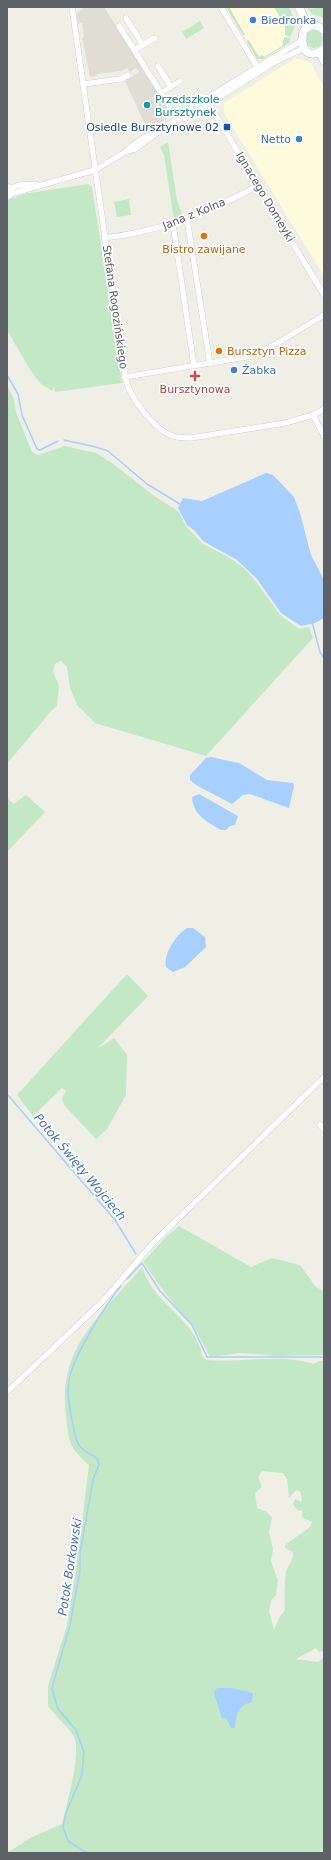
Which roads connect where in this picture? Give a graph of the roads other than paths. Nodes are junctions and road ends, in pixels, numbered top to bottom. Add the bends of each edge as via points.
1 (72, 7) edge
2 (221, 7) edge
3 (299, 7) edge
4 (126, 18) dead end
5 (119, 26) dead end
6 (308, 28) junction
7 (324, 30) edge
8 (155, 38) dead end
9 (303, 44) junction
10 (143, 45) junction
11 (134, 50) junction
12 (322, 50) edge
13 (324, 61) edge
14 (158, 66) dead end
15 (259, 69) junction
16 (128, 75) dead end
17 (180, 81) dead end
18 (83, 84) junction
19 (170, 87) junction
20 (161, 93) junction
21 (208, 101) junction
22 (178, 119) junction
23 (95, 170) junction
24 (257, 186) junction
25 (8, 191) edge
26 (187, 219) junction
27 (173, 224) junction
28 (104, 238) junction
29 (324, 295) edge
30 (324, 315) edge
31 (210, 364) junction
32 (194, 366) junction
33 (125, 377) junction
34 (324, 409) edge
35 (313, 415) junction
36 (324, 436) edge
37 (324, 1077) edge
38 (7, 1392) edge

1 - 18 street, Stefana Rogozińskiego
2 - 15 street
3 - 6 main road
4 - 10 street
5 - 11 street
6 - 7 main road via 316,26
6 - 9 main road via 303,33
8 - 10 street
9 - 12 main road via 311,52
9 - 15 street
10 - 11 street
11 - 20 street
12 - 13 main road
14 - 19 street
15 - 21 street
16 - 18 street via 121,79
17 - 19 street
18 - 23 street, Stefana Rogozińskiego
19 - 20 street
20 - 22 street
21 - 22 street via 186,118
21 - 24 street, Ignacego Domeyki
22 - 23 street via 135,149
23 - 25 street via 68,179
23 - 28 street, Stefana Rogozińskiego
24 - 26 street, Jana z Kolna
24 - 29 street, Ignacego Domeyki
26 - 27 street, Jana z Kolna
26 - 31 street
27 - 28 street, Jana z Kolna
27 - 32 street
28 - 33 street, Stefana Rogozińskiego
30 - 31 street, Stefana Rogozińskiego via 257,354
31 - 32 street, Stefana Rogozińskiego
32 - 33 street, Stefana Rogozińskiego
33 - 35 street via 129,391 154,422 176,437 198,437 285,423
34 - 35 street
35 - 36 street
37 - 38 street via 153,1243 102,1302

